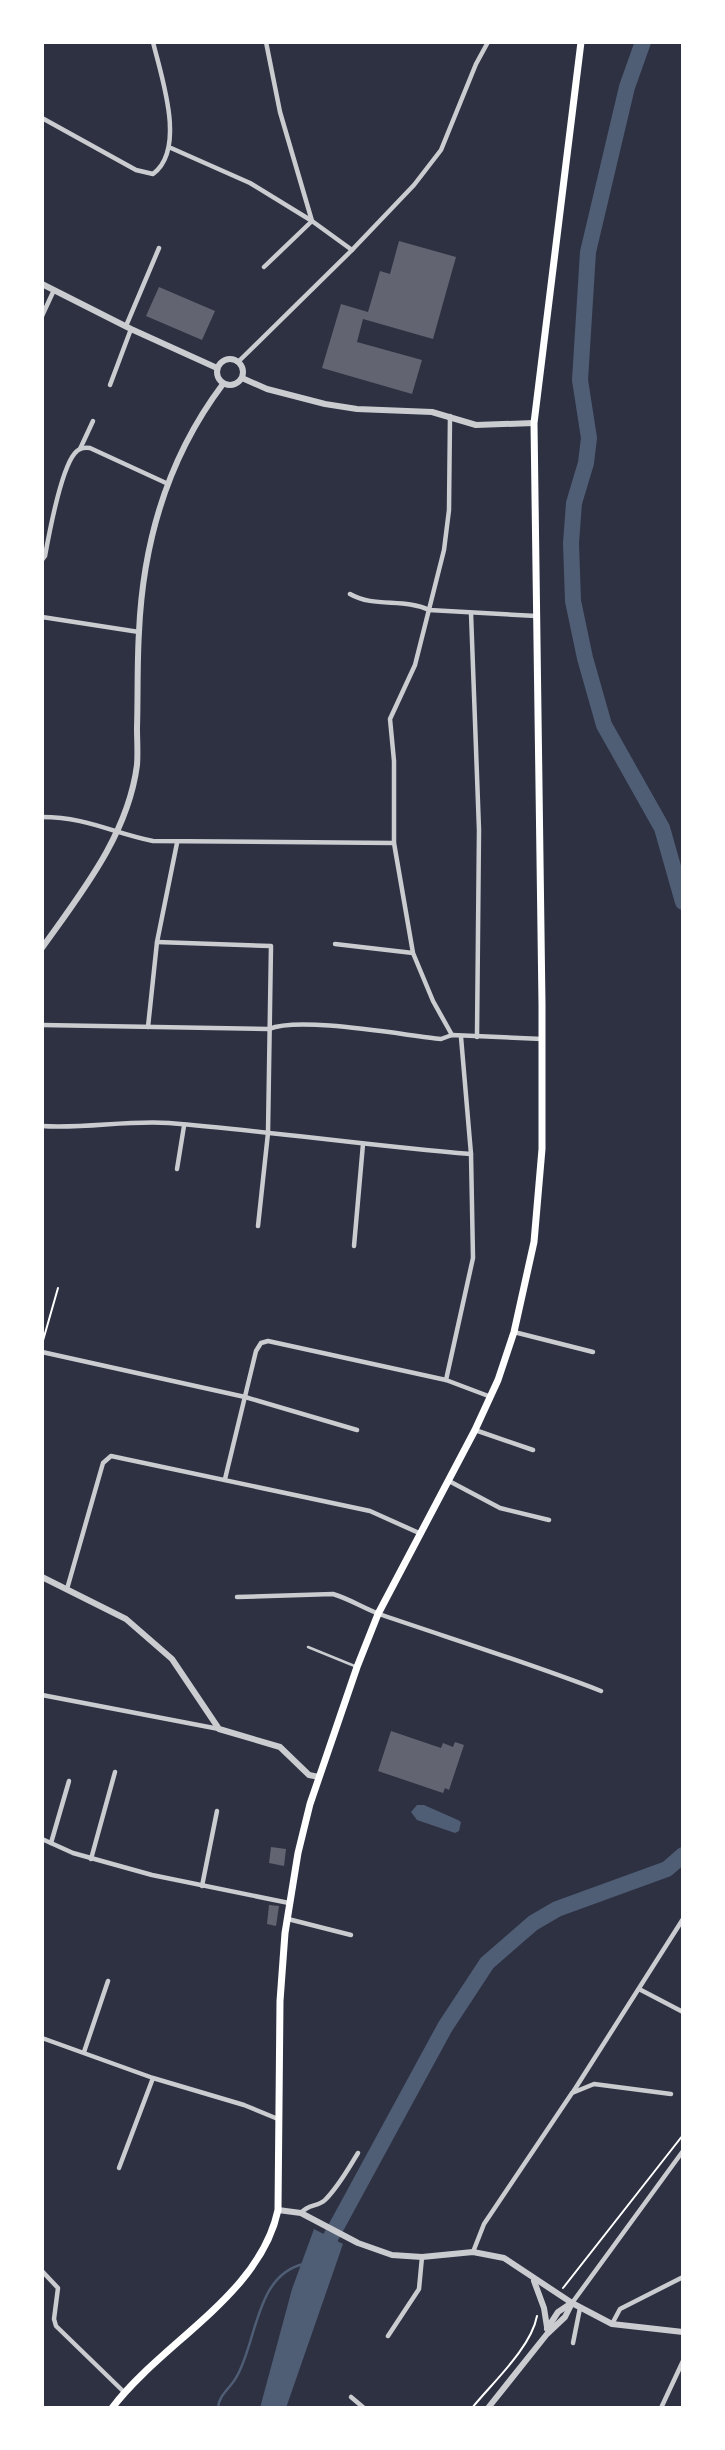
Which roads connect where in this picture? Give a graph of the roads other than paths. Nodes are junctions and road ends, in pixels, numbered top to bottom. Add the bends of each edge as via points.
1 (153, 42) edge
2 (266, 42) edge
3 (488, 42) edge
4 (581, 42) edge
5 (42, 118) edge
6 (171, 148) junction
7 (312, 221) junction
8 (159, 248) dead end
9 (352, 250) junction
10 (264, 267) dead end
11 (42, 284) edge
12 (54, 290) junction
13 (42, 316) edge
14 (129, 328) junction
15 (238, 362) junction
16 (217, 368) junction
17 (242, 379) junction
18 (223, 384) junction
19 (110, 385) dead end
20 (450, 416) junction
21 (93, 421) dead end
22 (534, 423) junction
23 (80, 449) junction
24 (166, 483) junction
25 (42, 533) edge
26 (49, 534) junction
27 (42, 560) edge
28 (350, 594) dead end
29 (429, 610) junction
30 (471, 612) junction
31 (536, 616) junction
32 (42, 617) edge
33 (139, 632) junction
34 (42, 817) edge
35 (116, 830) junction
36 (177, 843) junction
37 (394, 843) junction
38 (42, 934) edge
39 (49, 938) junction
40 (157, 942) junction
41 (335, 944) dead end
42 (42, 948) edge
43 (413, 953) junction
44 (42, 1025) edge
45 (148, 1027) junction
46 (269, 1029) junction
47 (452, 1035) junction
48 (461, 1037) junction
49 (477, 1037) junction
50 (542, 1039) junction
51 (184, 1125) junction
52 (42, 1126) edge
53 (268, 1133) junction
54 (363, 1144) junction
55 (471, 1154) junction
56 (177, 1170) dead end
57 (258, 1226) dead end
58 (354, 1246) dead end
59 (514, 1332) junction
60 (42, 1352) edge
61 (593, 1352) dead end
62 (446, 1380) junction
63 (244, 1397) junction
64 (491, 1397) junction
65 (357, 1430) dead end
66 (475, 1430) junction
67 (533, 1450) dead end
68 (225, 1479) junction
69 (448, 1481) junction
70 (550, 1520) dead end
71 (419, 1533) junction
72 (42, 1577) edge
73 (66, 1590) junction
74 (237, 1597) dead end
75 (378, 1614) junction
76 (308, 1647) dead end
77 (357, 1667) junction
78 (601, 1691) dead end
79 (42, 1695) edge
80 (219, 1729) junction
81 (115, 1772) dead end
82 (319, 1777) junction
83 (69, 1782) dead end
84 (217, 1811) dead end
85 (42, 1839) edge
86 (51, 1843) junction
87 (91, 1859) junction
88 (202, 1886) junction
89 (289, 1903) junction
90 (287, 1919) junction
91 (683, 1919) edge
92 (351, 1935) dead end
93 (108, 1981) dead end
94 (639, 1989) junction
95 (683, 2012) edge
96 (42, 2038) edge
97 (84, 2052) junction
98 (153, 2078) junction
99 (572, 2093) junction
100 (671, 2094) dead end
101 (279, 2119) junction
102 (683, 2151) edge
103 (358, 2153) dead end
104 (120, 2168) dead end
105 (278, 2210) junction
106 (301, 2213) junction
107 (473, 2252) junction
108 (422, 2257) junction
109 (42, 2271) edge
110 (683, 2277) edge
111 (534, 2279) junction
112 (572, 2303) junction
113 (580, 2308) junction
114 (612, 2324) junction
115 (547, 2330) junction
116 (683, 2332) edge
117 (388, 2336) dead end
118 (573, 2343) dead end
119 (683, 2361) edge
120 (124, 2392) junction
121 (351, 2397) dead end
122 (112, 2408) edge
123 (363, 2408) edge
124 (488, 2408) edge
125 (661, 2408) edge

1 - 6 street via 167,99
2 - 7 street via 280,112
3 - 9 street via 441,150
4 - 22 main road
5 - 6 street via 136,170 153,174
6 - 7 street via 250,183
7 - 9 street
7 - 10 street
8 - 14 street
9 - 15 street
11 - 12 street
12 - 13 street
12 - 14 street
14 - 16 street
14 - 19 street
15 - 16 street via 226,359
15 - 17 street
16 - 18 street
17 - 18 street via 231,386
17 - 20 street via 325,404
18 - 24 street
20 - 22 street via 476,425
20 - 29 street via 447,524
21 - 23 street
22 - 31 main road
23 - 24 street via 90,448
23 - 26 street via 72,457
24 - 33 street via 147,557
25 - 26 street
26 - 27 street
28 - 29 street via 361,601 417,604
29 - 30 street
29 - 37 street via 415,665 390,719
30 - 31 street
30 - 49 street via 479,830
31 - 50 main road
32 - 33 street
33 - 35 street via 137,766
34 - 35 street
35 - 36 street
35 - 39 street via 102,863
36 - 37 street
36 - 40 street
37 - 43 street
38 - 39 street
39 - 42 street
40 - 45 street
40 - 46 street via 271,946
41 - 43 street
43 - 47 street
44 - 45 street
45 - 46 street
46 - 47 street via 307,1024 441,1039
46 - 53 street
47 - 48 street
48 - 49 street
48 - 55 street
49 - 50 street
50 - 59 main road via 539,1192 534,1242
51 - 52 street
51 - 53 street
51 - 56 street
53 - 54 street
53 - 57 street
54 - 55 street
54 - 58 street
55 - 62 street via 473,1258
59 - 61 street
59 - 64 main road
60 - 63 street
62 - 63 street via 268,1341 257,1351
62 - 64 street
63 - 65 street
63 - 68 street
64 - 66 main road
66 - 67 street
66 - 69 main road
68 - 71 street via 370,1511
68 - 73 street via 111,1456 106,1459
69 - 70 street via 500,1508
69 - 71 main road
71 - 75 main road
72 - 73 street
73 - 80 street via 126,1619 172,1658
74 - 75 street via 332,1594
75 - 77 main road
75 - 78 street
76 - 77 lane
77 - 82 main road
79 - 80 street
80 - 82 street via 280,1747 309,1774
81 - 87 street
82 - 89 main road
83 - 86 street
84 - 88 street
85 - 86 street
86 - 87 street
87 - 88 street
88 - 89 street
89 - 90 main road
90 - 92 street
90 - 101 main road via 280,2001
91 - 94 street
93 - 97 street
94 - 95 street
94 - 99 street
96 - 97 street
97 - 98 street
98 - 101 street
98 - 104 street
99 - 100 street via 594,2084
99 - 107 street via 484,2224
101 - 105 main road
102 - 112 street
103 - 106 street via 323,2202
105 - 106 street
105 - 120 main road via 270,2239 244,2278
106 - 108 street via 358,2243 392,2255
107 - 108 street
107 - 111 street via 504,2259
108 - 117 street via 419,2289
109 - 120 street via 58,2288 54,2319 61,2332
110 - 114 street via 620,2309
111 - 112 street
111 - 115 street
112 - 113 street
112 - 115 street via 565,2317
113 - 114 street
113 - 118 street
114 - 116 street
115 - 124 street
119 - 125 street
120 - 122 main road
121 - 123 street

